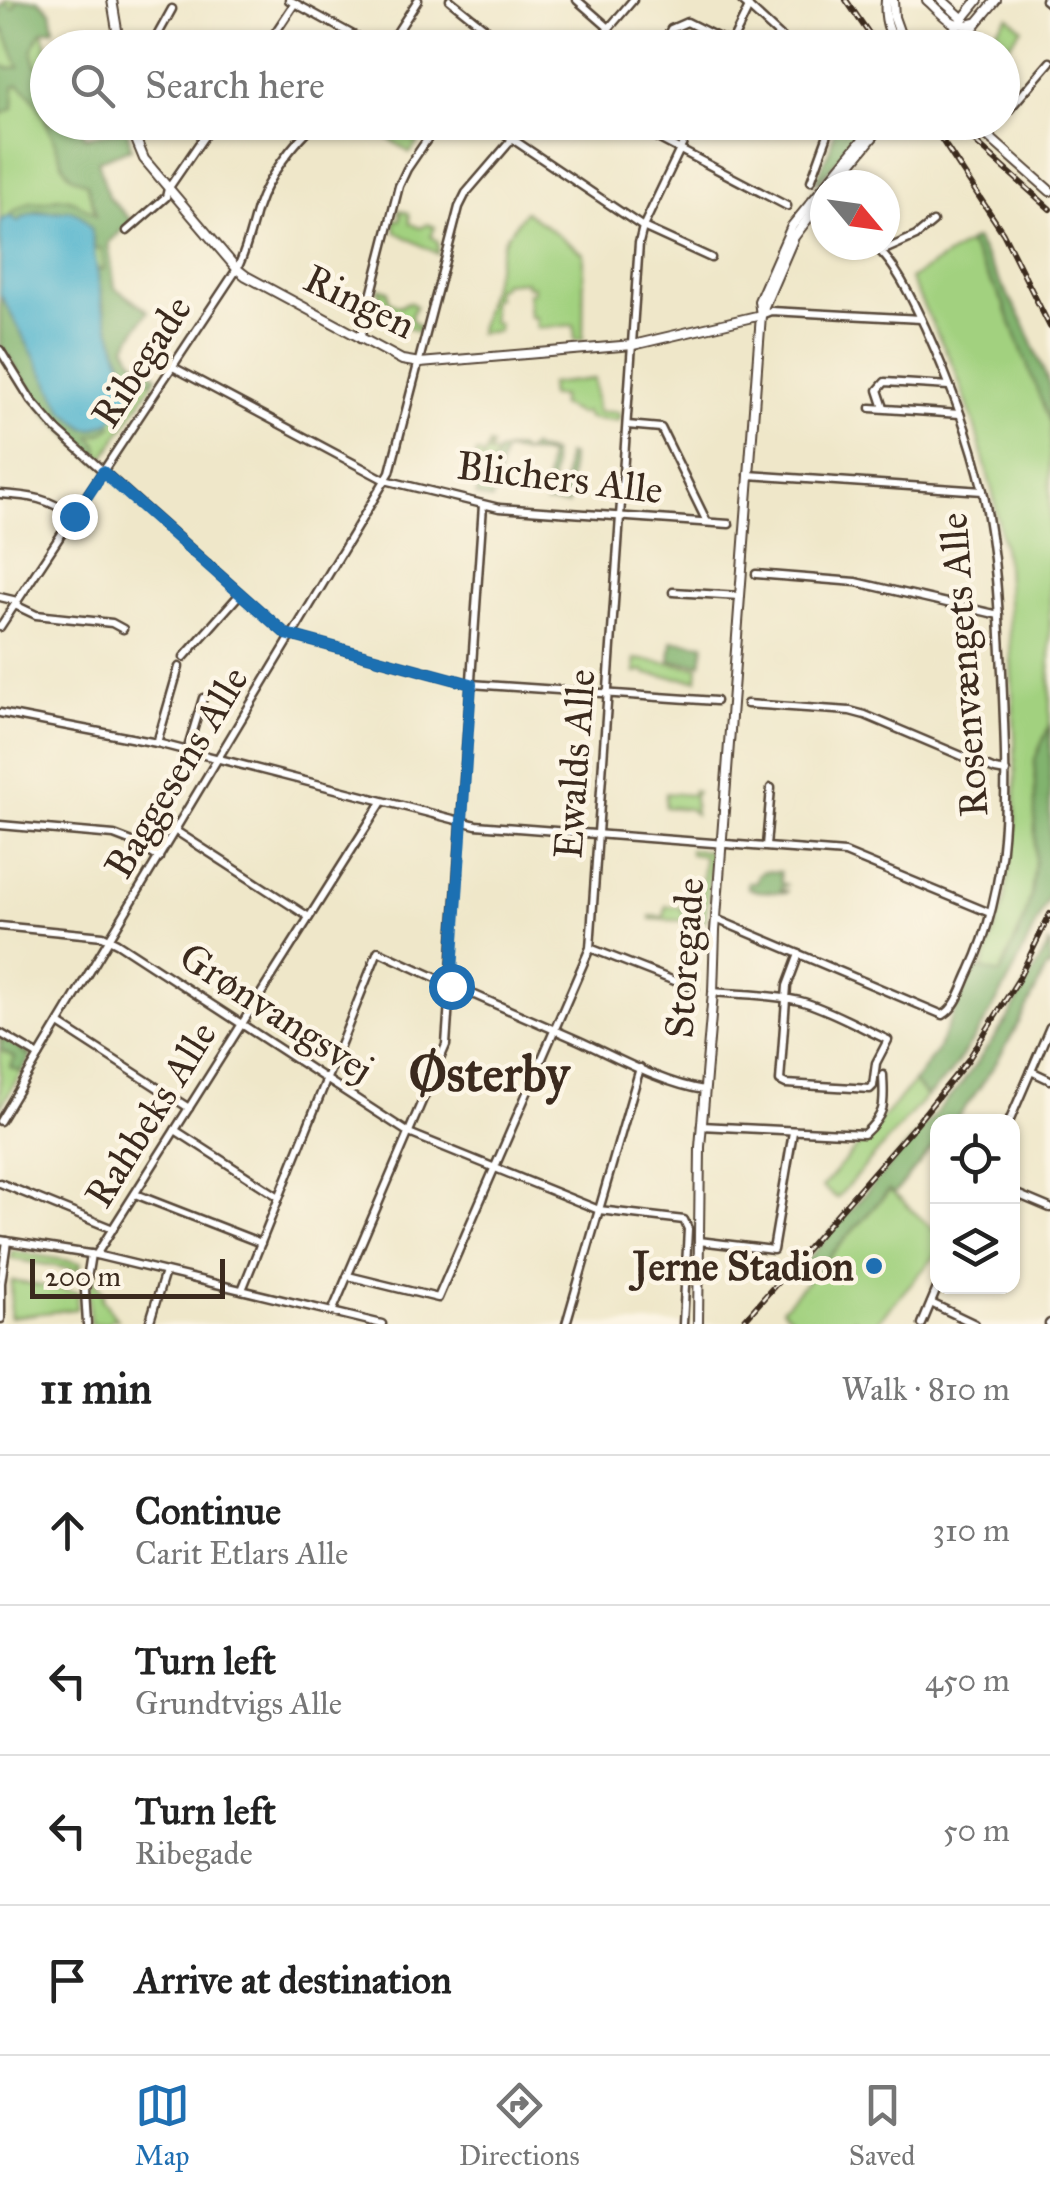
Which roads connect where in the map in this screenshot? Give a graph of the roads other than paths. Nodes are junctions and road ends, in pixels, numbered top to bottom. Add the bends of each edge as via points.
1 (112, 0) edge
2 (418, 0) edge
3 (450, 0) edge
4 (578, 0) edge
5 (633, 0) edge
6 (740, 0) edge
7 (890, 0) edge
8 (927, 0) edge
9 (942, 0) edge
10 (978, 0) edge
11 (998, 0) edge
12 (292, 2) edge
13 (749, 8) junction
14 (172, 9) dead end
15 (978, 20) junction
16 (961, 23) junction
17 (609, 28) joint
18 (117, 30) edge
19 (160, 30) edge
20 (275, 30) edge
21 (344, 30) edge
22 (399, 30) edge
23 (488, 30) edge
24 (670, 30) edge
25 (701, 30) edge
26 (738, 30) edge
27 (773, 30) edge
28 (897, 30) edge
29 (955, 30) edge
30 (958, 30) edge
31 (969, 30) edge
32 (1050, 62) edge
33 (1020, 98) edge
34 (137, 140) edge
35 (202, 140) edge
36 (299, 140) edge
37 (427, 140) edge
38 (513, 140) joint
39 (661, 140) edge
40 (685, 140) edge
41 (826, 140) edge
42 (862, 140) edge
43 (870, 140) edge
44 (992, 140) edge
45 (680, 150) junction
46 (815, 170) edge
47 (846, 170) edge
48 (168, 189) junction
49 (1050, 191) edge
50 (787, 206) dead end
51 (810, 215) edge
52 (933, 222) dead end
53 (644, 227) junction
54 (127, 231) dead end
55 (900, 243) edge
56 (711, 258) dead end
57 (887, 260) edge
58 (237, 269) junction
59 (760, 315) junction
60 (921, 319) junction
61 (360, 338) junction
62 (632, 345) junction
63 (0, 350) edge
64 (420, 363) junction
65 (173, 367) junction
66 (950, 386) junction
67 (871, 408) dead end
68 (884, 408) junction
69 (960, 414) junction
70 (627, 426) junction
71 (103, 472) junction
72 (748, 475) junction
73 (385, 480) junction
74 (983, 491) junction
75 (0, 494) edge
76 (483, 505) junction
77 (74, 516) junction
78 (621, 517) junction
79 (707, 522) junction
80 (729, 524) dead end
81 (756, 574) dead end
82 (673, 592) dead end
83 (240, 594) junction
84 (740, 596) junction
85 (0, 597) edge
86 (16, 603) junction
87 (999, 615) junction
88 (0, 627) edge
89 (122, 628) dead end
90 (293, 636) junction
91 (184, 657) dead end
92 (180, 668) dead end
93 (471, 684) junction
94 (608, 693) junction
95 (203, 698) dead end
96 (716, 701) dead end
97 (747, 704) dead end
98 (0, 712) edge
99 (157, 743) junction
100 (187, 751) junction
101 (218, 759) junction
102 (1006, 772) junction
103 (771, 788) dead end
104 (382, 802) junction
105 (461, 822) junction
106 (0, 824) edge
107 (176, 832) junction
108 (599, 834) junction
109 (722, 843) junction
110 (766, 846) junction
111 (158, 858) junction
112 (990, 913) junction
113 (310, 917) junction
114 (716, 919) junction
115 (0, 926) edge
116 (110, 940) junction
117 (590, 948) junction
118 (799, 954) junction
119 (451, 986) junction
120 (695, 989) dead end
121 (713, 992) junction
122 (786, 999) junction
123 (59, 1024) junction
124 (242, 1025) junction
125 (1050, 1026) edge
126 (554, 1030) junction
127 (0, 1033) edge
128 (39, 1056) junction
129 (640, 1068) junction
130 (1031, 1072) junction
131 (883, 1075) dead end
132 (326, 1080) junction
133 (1050, 1080) edge
134 (704, 1090) junction
135 (189, 1108) junction
136 (1013, 1114) edge
137 (0, 1121) edge
138 (701, 1126) junction
139 (175, 1130) junction
140 (794, 1132) junction
141 (409, 1133) junction
142 (496, 1167) junction
143 (0, 1183) edge
144 (135, 1194) junction
145 (1020, 1195) edge
146 (279, 1197) junction
147 (1050, 1208) edge
148 (599, 1210) junction
149 (113, 1228) junction
150 (4, 1241) edge
151 (699, 1241) junction
152 (260, 1243) junction
153 (94, 1255) junction
154 (165, 1272) junction
155 (348, 1276) junction
156 (242, 1290) junction
157 (935, 1294) edge
158 (931, 1303) junction
159 (330, 1312) junction
160 (0, 1319) edge
161 (86, 1324) edge
162 (150, 1324) edge
163 (324, 1324) edge
164 (382, 1324) edge
165 (566, 1324) edge
166 (683, 1324) edge
167 (698, 1324) edge
168 (922, 1324) edge
169 (975, 1324) edge

1 - 18 street
2 - 22 street
3 - 23 street
4 - 17 street
5 - 17 street
6 - 13 street
7 - 28 street
8 - 16 street
9 - 16 street
10 - 16 street
11 - 15 street
12 - 20 street
12 - 21 street
13 - 26 street
13 - 27 street
14 - 19 street
15 - 16 street
15 - 31 street
16 - 29 street
16 - 30 street
24 - 25 street via 687,22
32 - 33 street
34 - 48 street, Ringen
35 - 48 street
36 - 58 street, Ribegade via 264,192
37 - 61 street via 399,186
38 - 53 street
38 - 64 street, Baggesens Alle via 459,207
39 - 45 street
40 - 45 street, Ewalds Alle
41 - 46 street
42 - 59 street, Storegade via 792,226 759,302
43 - 47 street
44 - 49 street
45 - 50 street
45 - 53 street, Ewalds Alle
48 - 54 street
48 - 58 street, Ringen
51 - 59 street, Storegade
52 - 55 street
53 - 56 street
53 - 62 street, Ewalds Alle
57 - 60 street, Rosenvængets Alle
58 - 61 street, Ringen
58 - 65 street, Ribegade
59 - 60 street via 772,310
59 - 62 street, Ringen
59 - 72 street, Storegade
60 - 66 street, Rosenvængets Alle
61 - 64 street, Ringen
62 - 64 street, Ringen
62 - 70 street, Ewalds Alle
63 - 71 street via 31,400
64 - 73 street, Baggesens Alle
65 - 71 street, Ribegade
65 - 73 street, Blichers Alle
66 - 68 street via 886,382 878,390
66 - 69 street, Rosenvængets Alle
67 - 68 street
68 - 69 street
69 - 74 street, Rosenvængets Alle
70 - 78 street, Ewalds Alle
70 - 79 street via 661,428
71 - 77 street, Ribegade
71 - 83 street
72 - 74 street
72 - 84 street, Storegade
73 - 76 street, Blichers Alle
73 - 90 street, Baggesens Alle
74 - 87 street, Rosenvængets Alle
75 - 77 street via 35,496
76 - 78 street, Blichers Alle
76 - 93 street
77 - 86 street, Ribegade
78 - 79 street, Blichers Alle
78 - 94 street, Ewalds Alle
79 - 80 street, Blichers Alle
81 - 87 street via 856,582
82 - 84 street
83 - 90 street
83 - 91 street
84 - 109 street, Storegade
85 - 86 street
86 - 88 street, Ribegade
86 - 89 street via 36,615
87 - 102 street, Rosenvængets Alle
90 - 93 street
90 - 101 street, Baggesens Alle
92 - 99 street
93 - 94 street
93 - 105 street
94 - 96 street
94 - 108 street, Ewalds Alle
95 - 100 street
97 - 102 street via 850,711
98 - 99 street
99 - 100 street
100 - 101 street
101 - 104 street
101 - 107 street, Baggesens Alle
102 - 112 street, Rosenvængets Alle via 1004,842
103 - 110 street
104 - 105 street
104 - 113 street, Rahbeks Alle
105 - 108 street
105 - 119 street
106 - 111 street via 114,835
107 - 111 street, Baggesens Alle
107 - 113 street
108 - 109 street
108 - 117 street, Ewalds Alle
109 - 110 street
109 - 114 street, Storegade
110 - 112 street via 845,853
111 - 116 street, Baggesens Alle
112 - 118 street, Rosenvængets Alle via 973,964 944,1015
113 - 124 street, Rahbeks Alle
114 - 118 street, Rosenvængets Alle
114 - 121 street, Storegade
115 - 116 street, Grønvangsvej
116 - 123 street, Baggesens Alle
116 - 124 street, Grønvangsvej
117 - 120 street
117 - 126 street, Ewalds Alle
118 - 122 street
119 - 126 street
119 - 132 street via 378,951
119 - 141 street via 446,1045
121 - 122 street
121 - 134 street, Storegade
122 - 122 street via 780,1081 870,1089 888,1040
123 - 128 street, Baggesens Alle
123 - 135 street
124 - 132 street, Grønvangsvej
124 - 135 street, Rahbeks Alle
125 - 130 street
126 - 129 street
126 - 142 street, Ewalds Alle
127 - 128 street
128 - 137 street, Baggesens Alle
129 - 134 street
129 - 148 street
130 - 133 street
130 - 136 street
131 - 140 street via 884,1110 864,1134
132 - 141 street, Grønvangsvej
132 - 146 street
134 - 138 street, Storegade
135 - 139 street, Rahbeks Alle
138 - 140 street
138 - 151 street, Storegade
139 - 144 street, Rahbeks Alle
139 - 146 street
140 - 151 street via 774,1250
141 - 142 street, Grønvangsvej
141 - 155 street
142 - 148 street, Grønvangsvej
142 - 155 street, Ewalds Alle via 438,1298
143 - 149 street
144 - 149 street, Rahbeks Alle
144 - 152 street
145 - 147 street
146 - 152 street
148 - 165 street
148 - 166 street, Grønvangsvej via 687,1223
149 - 153 street, Rahbeks Alle
150 - 153 street
150 - 160 street
151 - 167 street, Storegade
152 - 156 street
153 - 154 street
153 - 161 street
154 - 156 street
154 - 162 street
155 - 159 street
156 - 159 street
157 - 158 street
158 - 168 street
158 - 169 street
159 - 163 street
159 - 164 street

